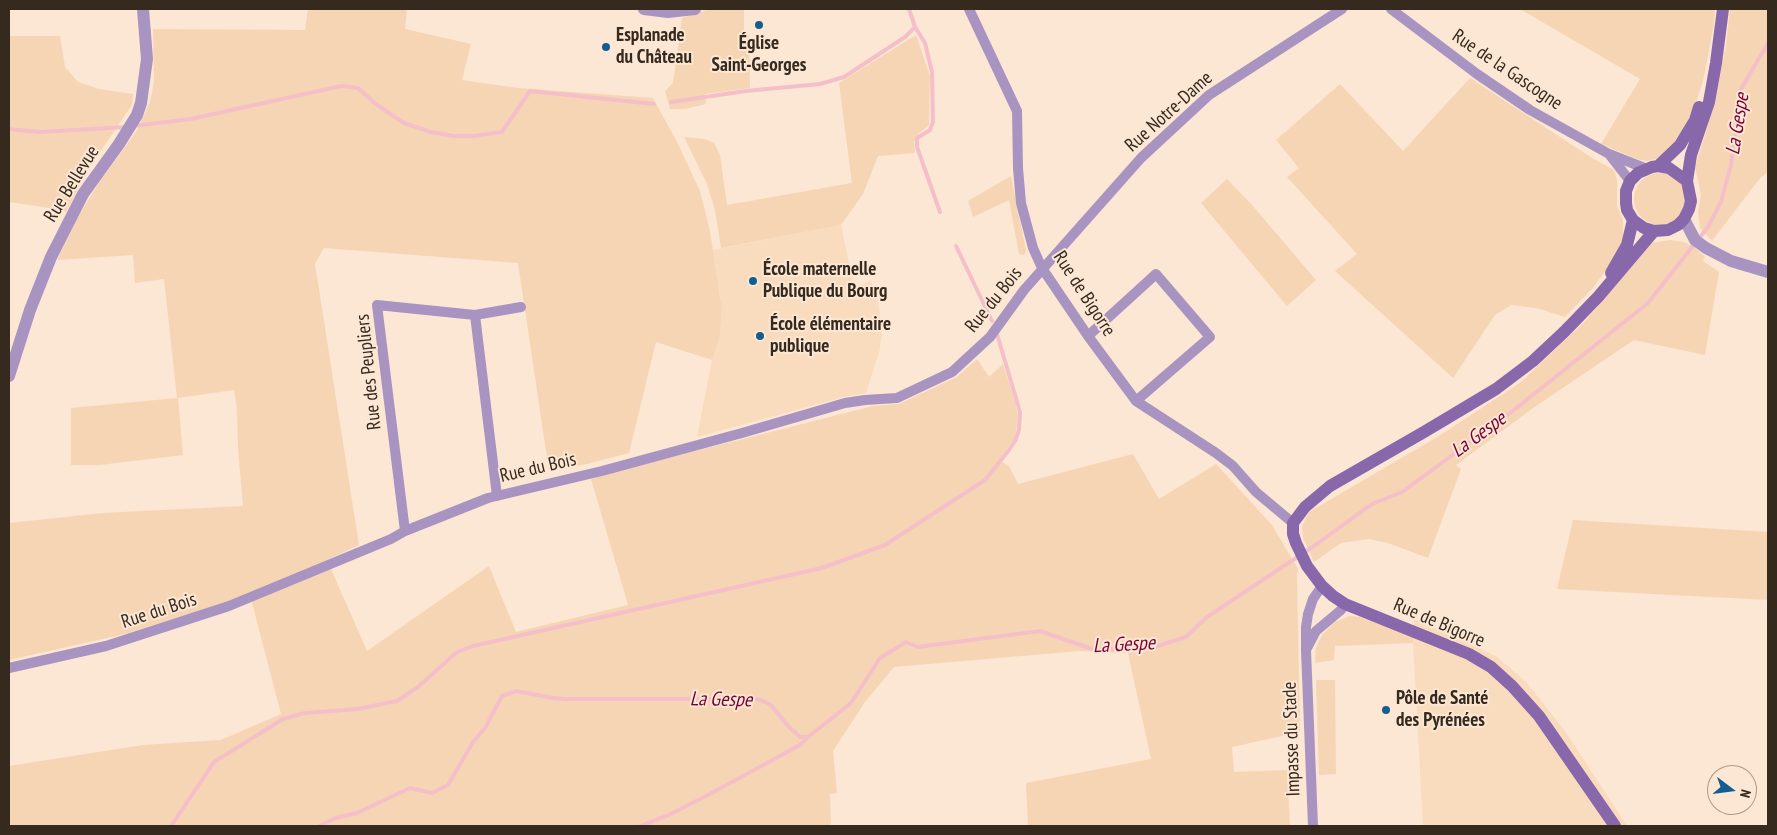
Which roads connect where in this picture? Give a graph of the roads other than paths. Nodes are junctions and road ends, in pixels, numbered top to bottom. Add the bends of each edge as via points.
1 (143, 9) edge
2 (644, 9) edge
3 (695, 9) edge
4 (969, 9) edge
5 (1342, 9) edge
6 (1391, 9) edge
7 (1722, 9) edge
8 (1716, 63) junction
9 (1608, 154) junction
10 (1652, 168) junction
11 (1630, 181) junction
12 (1687, 181) junction
13 (1684, 219) junction
14 (1633, 220) junction
15 (1654, 231) junction
16 (1042, 268) junction
17 (1768, 272) edge
18 (1598, 297) junction
19 (521, 307) dead end
20 (475, 314) junction
21 (1088, 336) junction
22 (9, 376) edge
23 (1136, 401) junction
24 (497, 496) junction
25 (1293, 523) junction
26 (405, 531) junction
27 (1322, 586) junction
28 (1344, 604) junction
29 (1306, 650) junction
30 (9, 668) edge
31 (1313, 826) edge
32 (1614, 826) edge

1 - 22 street, Rue Bellevue via 147,60 137,115 83,194 51,257
2 - 3 street via 668,12
4 - 16 street, Rue de Bigorre via 1017,111 1021,203
5 - 16 street, Rue Notre-Dame via 1209,95 1141,158
6 - 9 street, Rue de la Gascogne via 1530,110
7 - 8 main road
8 - 10 main road via 1695,120 1680,145
8 - 12 main road via 1709,102 1691,156
9 - 10 street, Rue de la Gascogne
9 - 11 street, Rue de la Gascogne
10 - 11 main road via 1638,173
10 - 12 main road via 1669,168
11 - 14 main road via 1626,203
12 - 13 main road via 1690,201
13 - 15 main road via 1668,230
13 - 17 street via 1695,240 1706,248 1732,261
14 - 15 main road
14 - 18 main road via 1627,245
15 - 18 main road
16 - 21 street, Rue de Bigorre
16 - 24 street, Rue du Bois via 990,337 952,372 897,398 845,403 602,471
18 - 25 main road via 1533,361 1496,389 1330,486 1305,507
19 - 20 street, Rue des Peupliers
20 - 24 street
20 - 26 street, Rue des Peupliers via 377,305
21 - 23 street, Rue de Bigorre
21 - 23 street via 1156,274 1210,337
23 - 25 street, Rue de Bigorre via 1216,453
24 - 26 street, Rue du Bois
25 - 27 main road, Rue de Bigorre via 1296,543
26 - 30 street, Rue du Bois via 230,606 106,646
27 - 28 main road, Rue de Bigorre
27 - 29 street, Impasse du Stade via 1308,614
28 - 29 street via 1316,631
28 - 32 main road, Rue de Bigorre via 1469,654 1491,667 1539,716
29 - 31 street, Impasse du Stade

